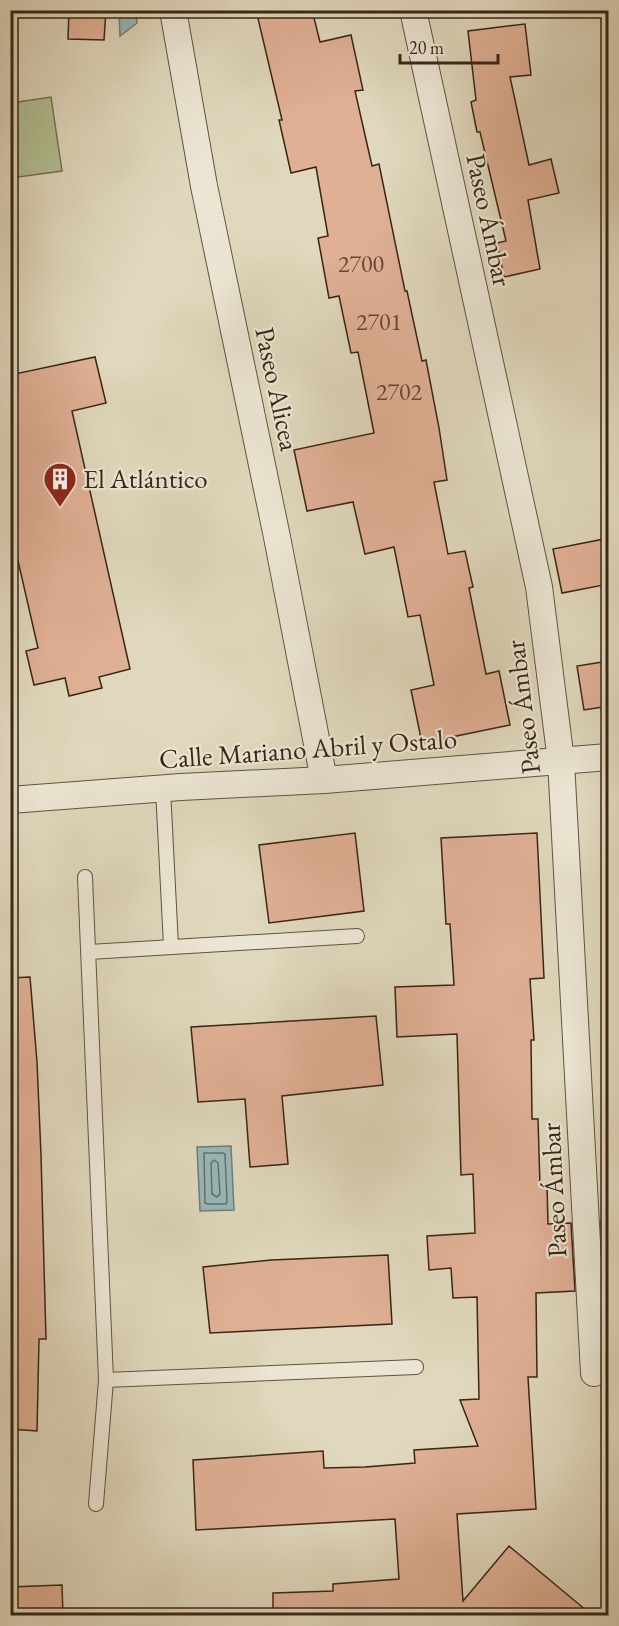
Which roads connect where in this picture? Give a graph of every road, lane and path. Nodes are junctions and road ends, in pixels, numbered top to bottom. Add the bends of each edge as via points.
1 (173, 10) edge
2 (413, 10) edge
3 (609, 757) edge
4 (561, 761) junction
5 (324, 780) junction
6 (163, 789) junction
7 (10, 800) edge
8 (85, 877) dead end
9 (357, 936) dead end
10 (171, 946) junction
11 (88, 952) junction
12 (417, 1367) dead end
13 (594, 1374) dead end
14 (106, 1380) junction
15 (96, 1504) dead end

1 - 5 street, Paseo Alicea via 204,186 278,537
2 - 4 street, Paseo Ámbar via 539,587
3 - 4 street, Calle Mariano Abril y Ostalo
4 - 5 street, Calle Mariano Abril y Ostalo
4 - 13 street, Paseo Ámbar
5 - 6 street, Calle Mariano Abril y Ostalo
6 - 7 street, Calle Mariano Abril y Ostalo
6 - 10 lane
8 - 11 lane
9 - 10 lane
10 - 11 lane
11 - 14 lane
12 - 14 lane
14 - 15 lane

